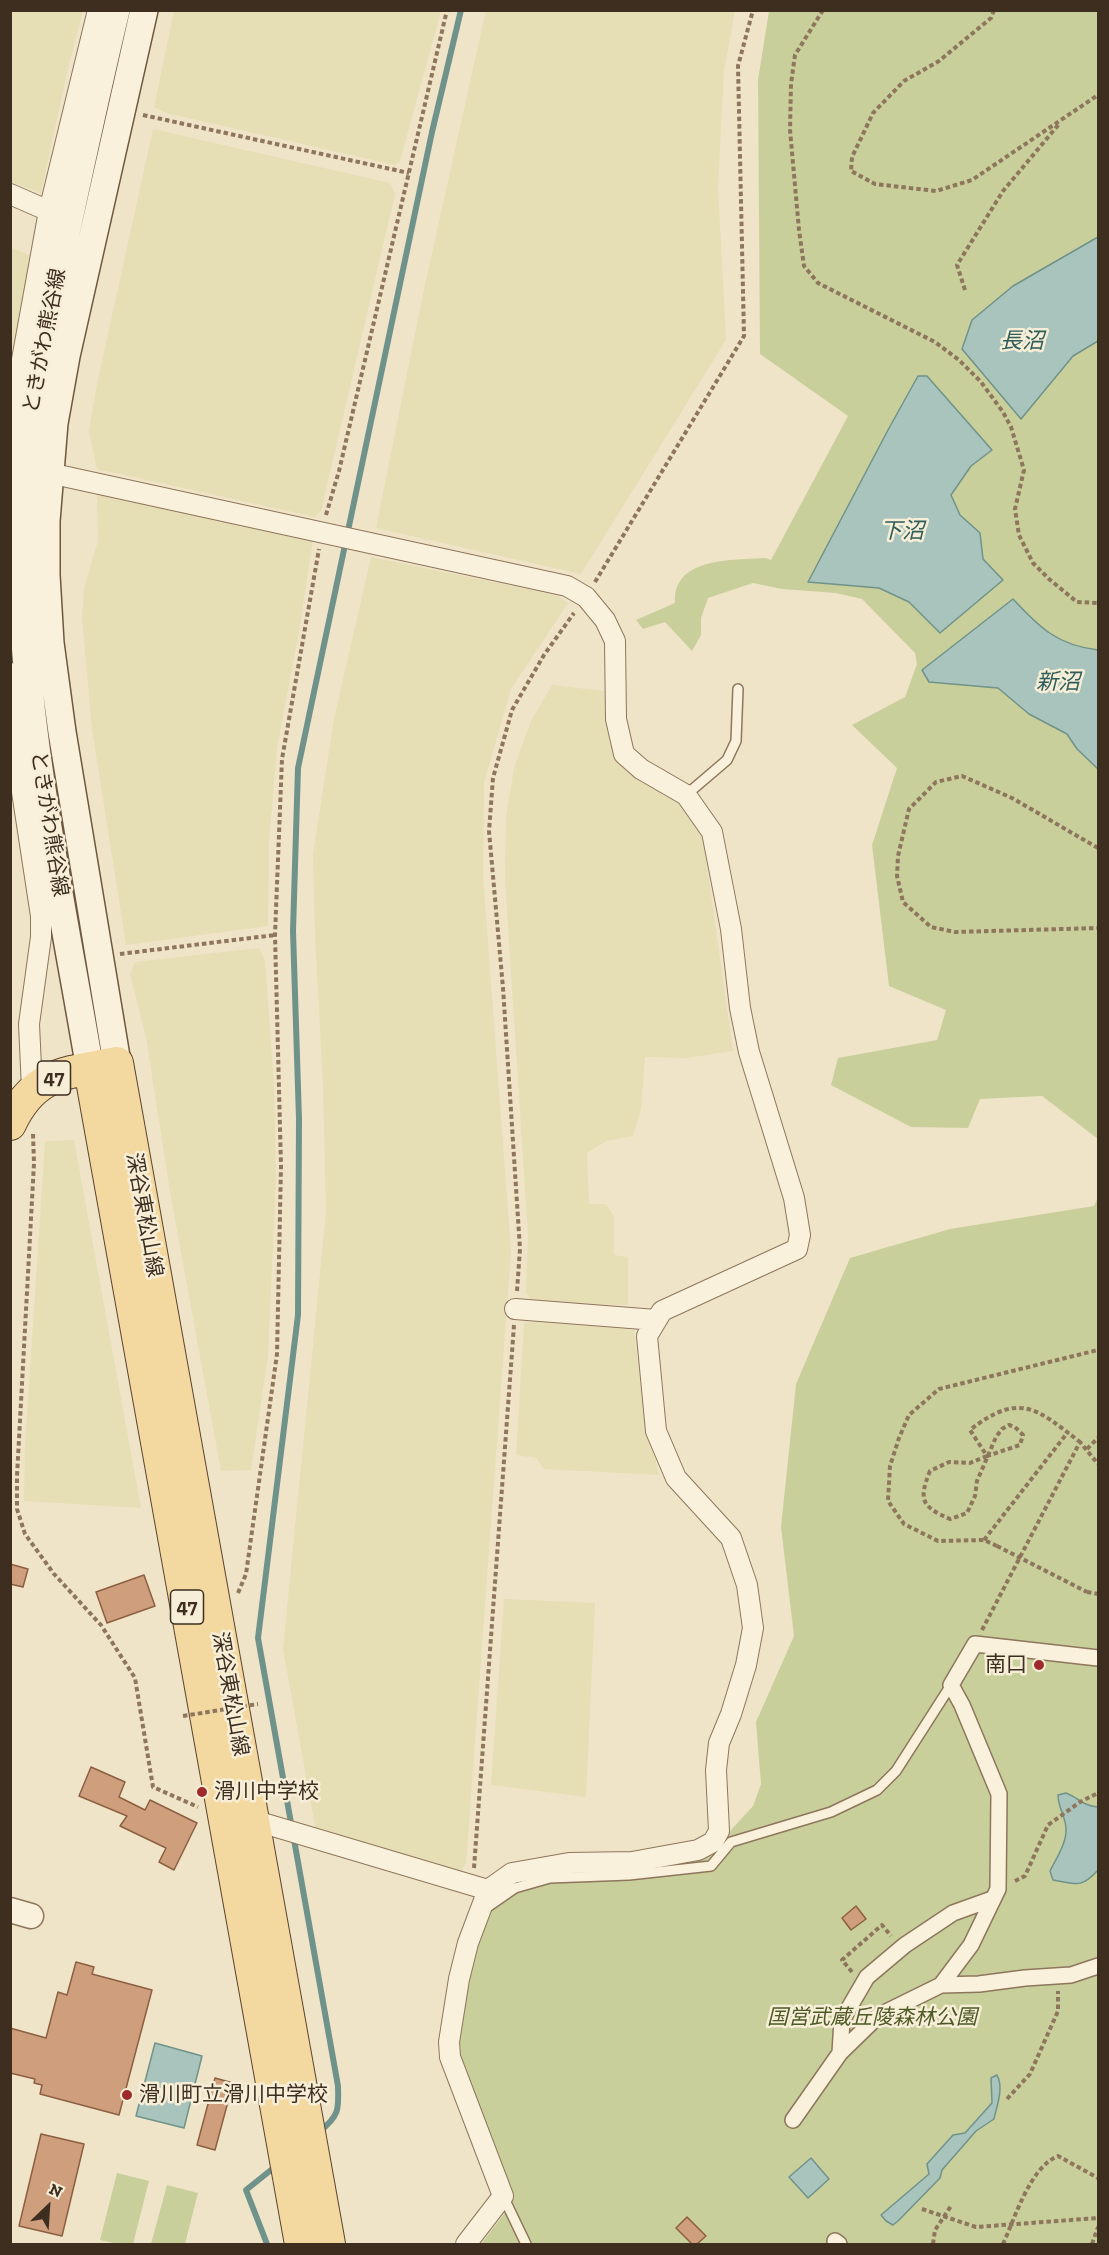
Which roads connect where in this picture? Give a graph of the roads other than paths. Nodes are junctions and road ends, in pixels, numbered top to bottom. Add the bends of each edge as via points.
1 (98, 10) edge
2 (117, 10) edge
3 (144, 10) edge
4 (10, 194) edge
5 (71, 216) junction
6 (15, 425) edge
7 (49, 473) junction
8 (10, 673) edge
9 (738, 689) dead end
10 (686, 795) junction
11 (104, 1066) junction
12 (32, 1089) junction
13 (22, 1127) edge
14 (515, 1309) road end
15 (656, 1320) junction
16 (1098, 1658) edge
17 (951, 1684) junction
18 (238, 1817) junction
19 (480, 1887) junction
20 (995, 1894) junction
21 (478, 1913) junction
22 (1098, 1966) edge
23 (941, 1985) junction
24 (840, 2053) junction
25 (793, 2120) dead end
26 (503, 2196) junction
27 (301, 2244) edge
28 (329, 2244) edge
29 (466, 2244) edge
30 (526, 2244) edge

1 - 5 street
2 - 5 main road, ときがわ熊谷線
3 - 5 main road, ときがわ熊谷線
4 - 5 street
5 - 6 main road, ときがわ熊谷線 via 40,352
5 - 7 main road, ときがわ熊谷線 via 66,356
6 - 11 main road, ときがわ熊谷線 via 25,649 36,739 53,849
7 - 10 street via 567,586 586,597 605,620 615,641 616,719 624,754 641,769
7 - 11 main road, ときがわ熊谷線 via 46,575 50,643
8 - 12 street via 17,759 41,916 29,1024
9 - 10 lane via 736,741 727,760
10 - 15 street via 712,832 749,1052 794,1198 800,1235 797,1249 662,1311
11 - 12 main road, 47 via 67,1074
11 - 18 main road, 深谷東松山線 / 47
12 - 13 main road, 47 via 20,1104
14 - 15 street
15 - 19 street via 647,1336 656,1431 676,1478 731,1538 747,1585 753,1628 746,1665 719,1743 719,1831 713,1842 698,1850 632,1862 569,1863 512,1873
16 - 17 street via 975,1644
17 - 20 street via 999,1794
17 - 21 lane via 896,1771 877,1790 831,1812 731,1842 711,1866 550,1878 515,1888
18 - 19 street
18 - 27 main road, 深谷東松山線 / 47 via 283,2145
18 - 28 main road, 深谷東松山線 / 47 via 309,2124
19 - 21 street
20 - 23 street via 971,1945
20 - 24 street via 953,1913 867,1977 842,2020
21 - 26 street via 459,1979 450,2057
22 - 23 street via 1071,1975
23 - 24 street via 878,2016
24 - 25 street
26 - 29 street
26 - 30 lane

